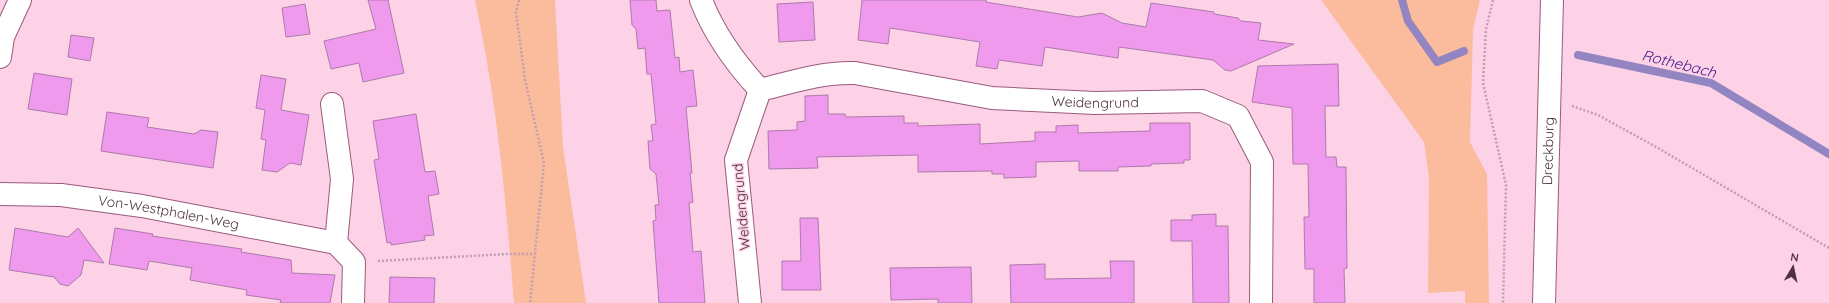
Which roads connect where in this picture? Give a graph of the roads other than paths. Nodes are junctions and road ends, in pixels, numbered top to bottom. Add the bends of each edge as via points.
1 (20, 0) edge
2 (701, 0) edge
3 (1552, 0) edge
4 (0, 57) edge
5 (760, 90) junction
6 (332, 104) dead end
7 (0, 194) edge
8 (336, 243) junction
9 (353, 303) edge
10 (750, 303) edge
11 (1261, 303) edge
12 (1544, 303) edge

1 - 4 street via 3,37
2 - 5 street via 737,65
3 - 12 street, Dreckburg
5 - 10 street, Weidengrund via 736,160
5 - 11 street, Weidengrund via 821,74 855,73 992,98 1095,103 1202,101 1221,108 1238,116 1262,162
6 - 8 street via 342,179
7 - 8 street, Von-Westphalen-Weg via 61,195 142,206
8 - 9 street via 354,262

